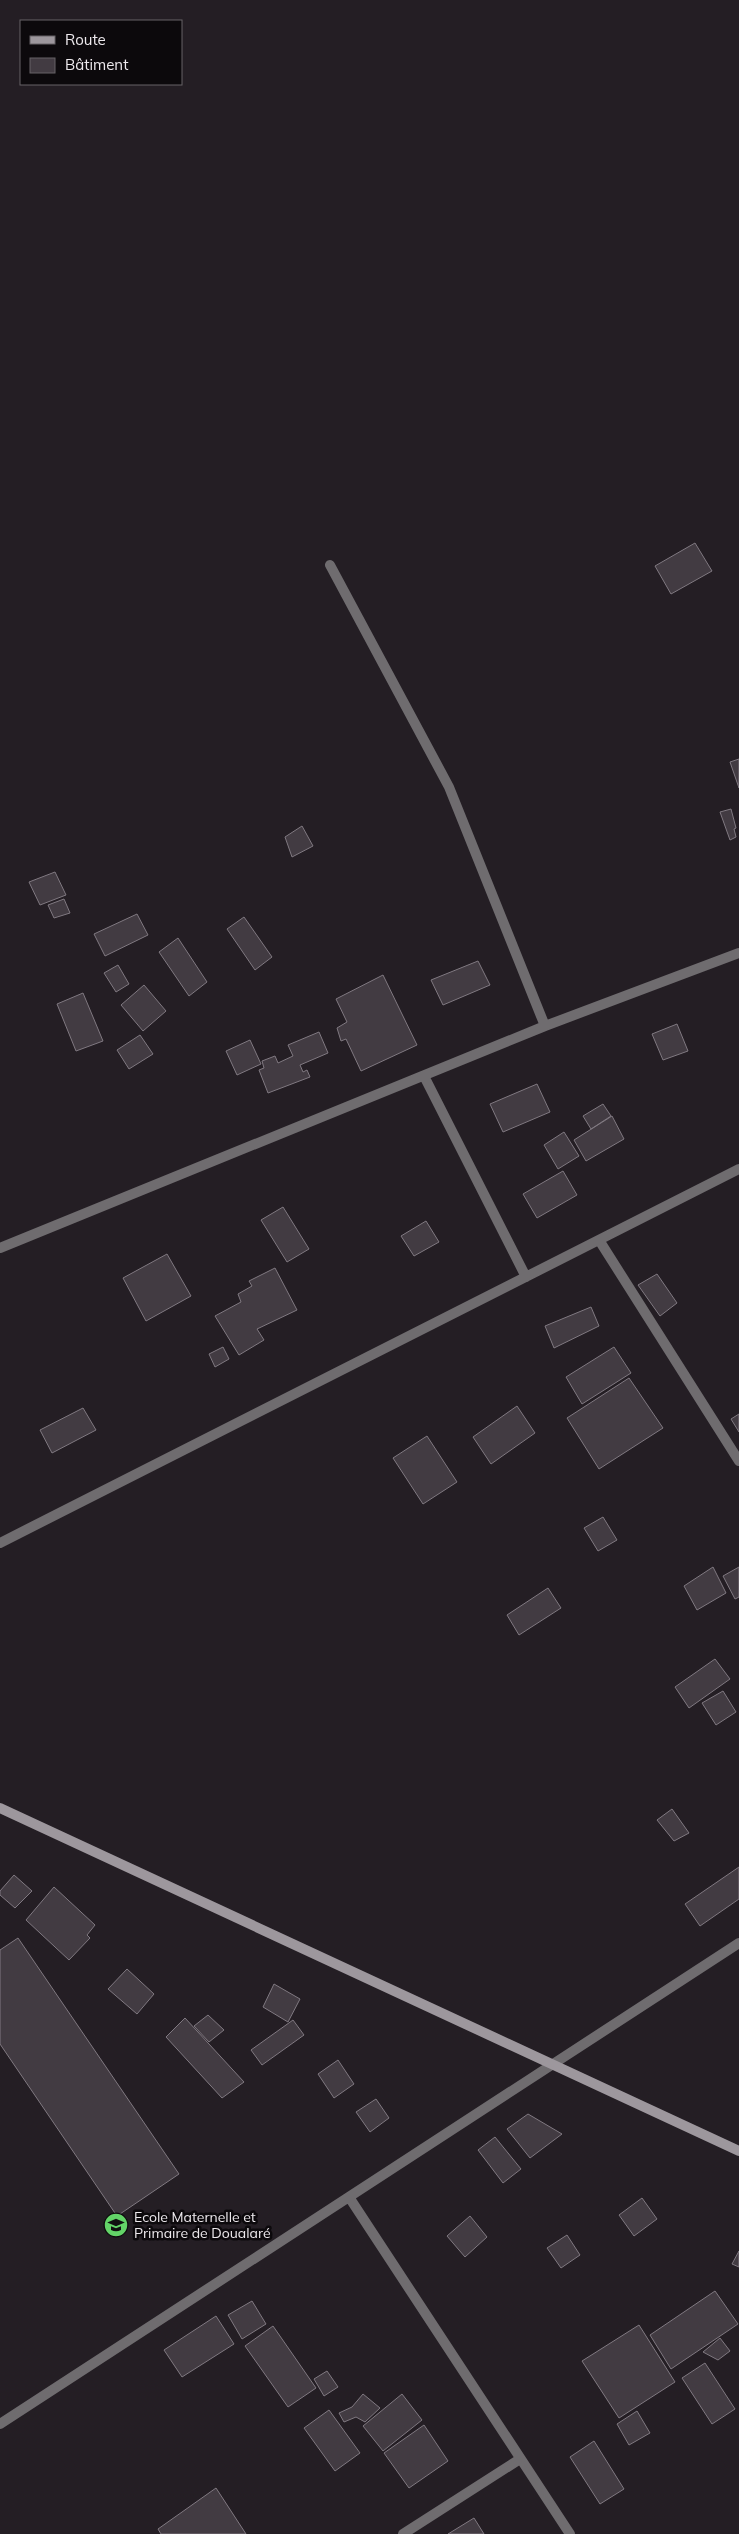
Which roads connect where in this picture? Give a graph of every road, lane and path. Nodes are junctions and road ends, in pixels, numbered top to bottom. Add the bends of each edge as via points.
1 (330, 565) dead end
2 (739, 953) edge
3 (545, 1026) junction
4 (424, 1076) junction
5 (739, 1169) edge
6 (599, 1240) junction
7 (0, 1248) edge
8 (526, 1277) junction
9 (739, 1461) edge
10 (0, 1543) edge
11 (0, 1808) edge
12 (739, 1943) edge
13 (554, 2065) junction
14 (739, 2151) edge
15 (349, 2197) junction
16 (0, 2424) edge
17 (520, 2459) junction
18 (403, 2534) edge
19 (570, 2534) edge

1 - 3 street via 448,787
2 - 3 street
3 - 4 street
4 - 7 street
4 - 8 street
5 - 6 street
6 - 8 street
6 - 9 street
8 - 10 street
11 - 13 street
12 - 13 street
13 - 14 street
13 - 15 street
15 - 16 street
15 - 17 street
17 - 18 street
17 - 19 street

